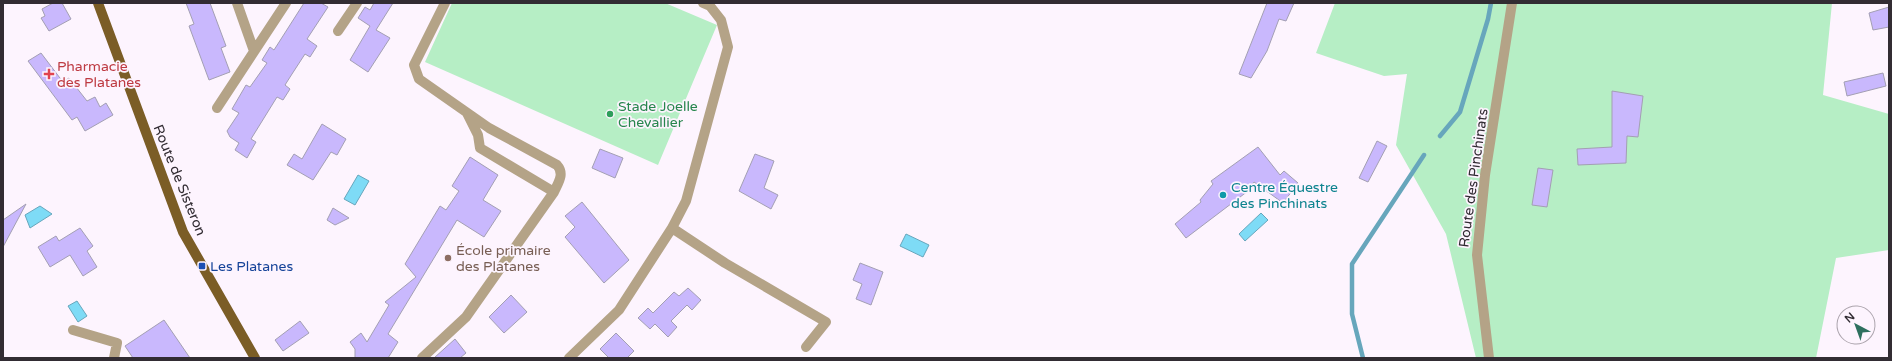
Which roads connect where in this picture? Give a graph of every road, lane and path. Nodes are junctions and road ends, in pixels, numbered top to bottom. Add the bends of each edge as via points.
1 (98, 3) edge
2 (237, 3) edge
3 (286, 3) edge
4 (357, 3) edge
5 (445, 3) edge
6 (703, 3) edge
7 (1512, 3) edge
8 (338, 31) dead end
9 (254, 51) junction
10 (217, 108) dead end
11 (465, 110) junction
12 (554, 192) junction
13 (672, 228) junction
14 (73, 330) dead end
15 (806, 347) dead end
16 (114, 358) edge
17 (255, 358) edge
18 (422, 358) edge
19 (569, 358) edge
20 (1489, 358) edge

1 - 17 main road, Route de Sisteron via 183,232
2 - 9 street
3 - 9 street
4 - 8 street
5 - 11 street via 414,65 419,79
6 - 13 street via 710,6 721,20 728,48 686,201
7 - 20 street, Route des Pinchinats via 1485,175 1477,255
9 - 10 street
11 - 12 street via 478,136 480,148
11 - 12 street via 489,128 560,168 560,179
12 - 18 street via 466,317
13 - 15 street via 725,263 826,322
13 - 19 street via 619,310
14 - 16 street via 117,343

